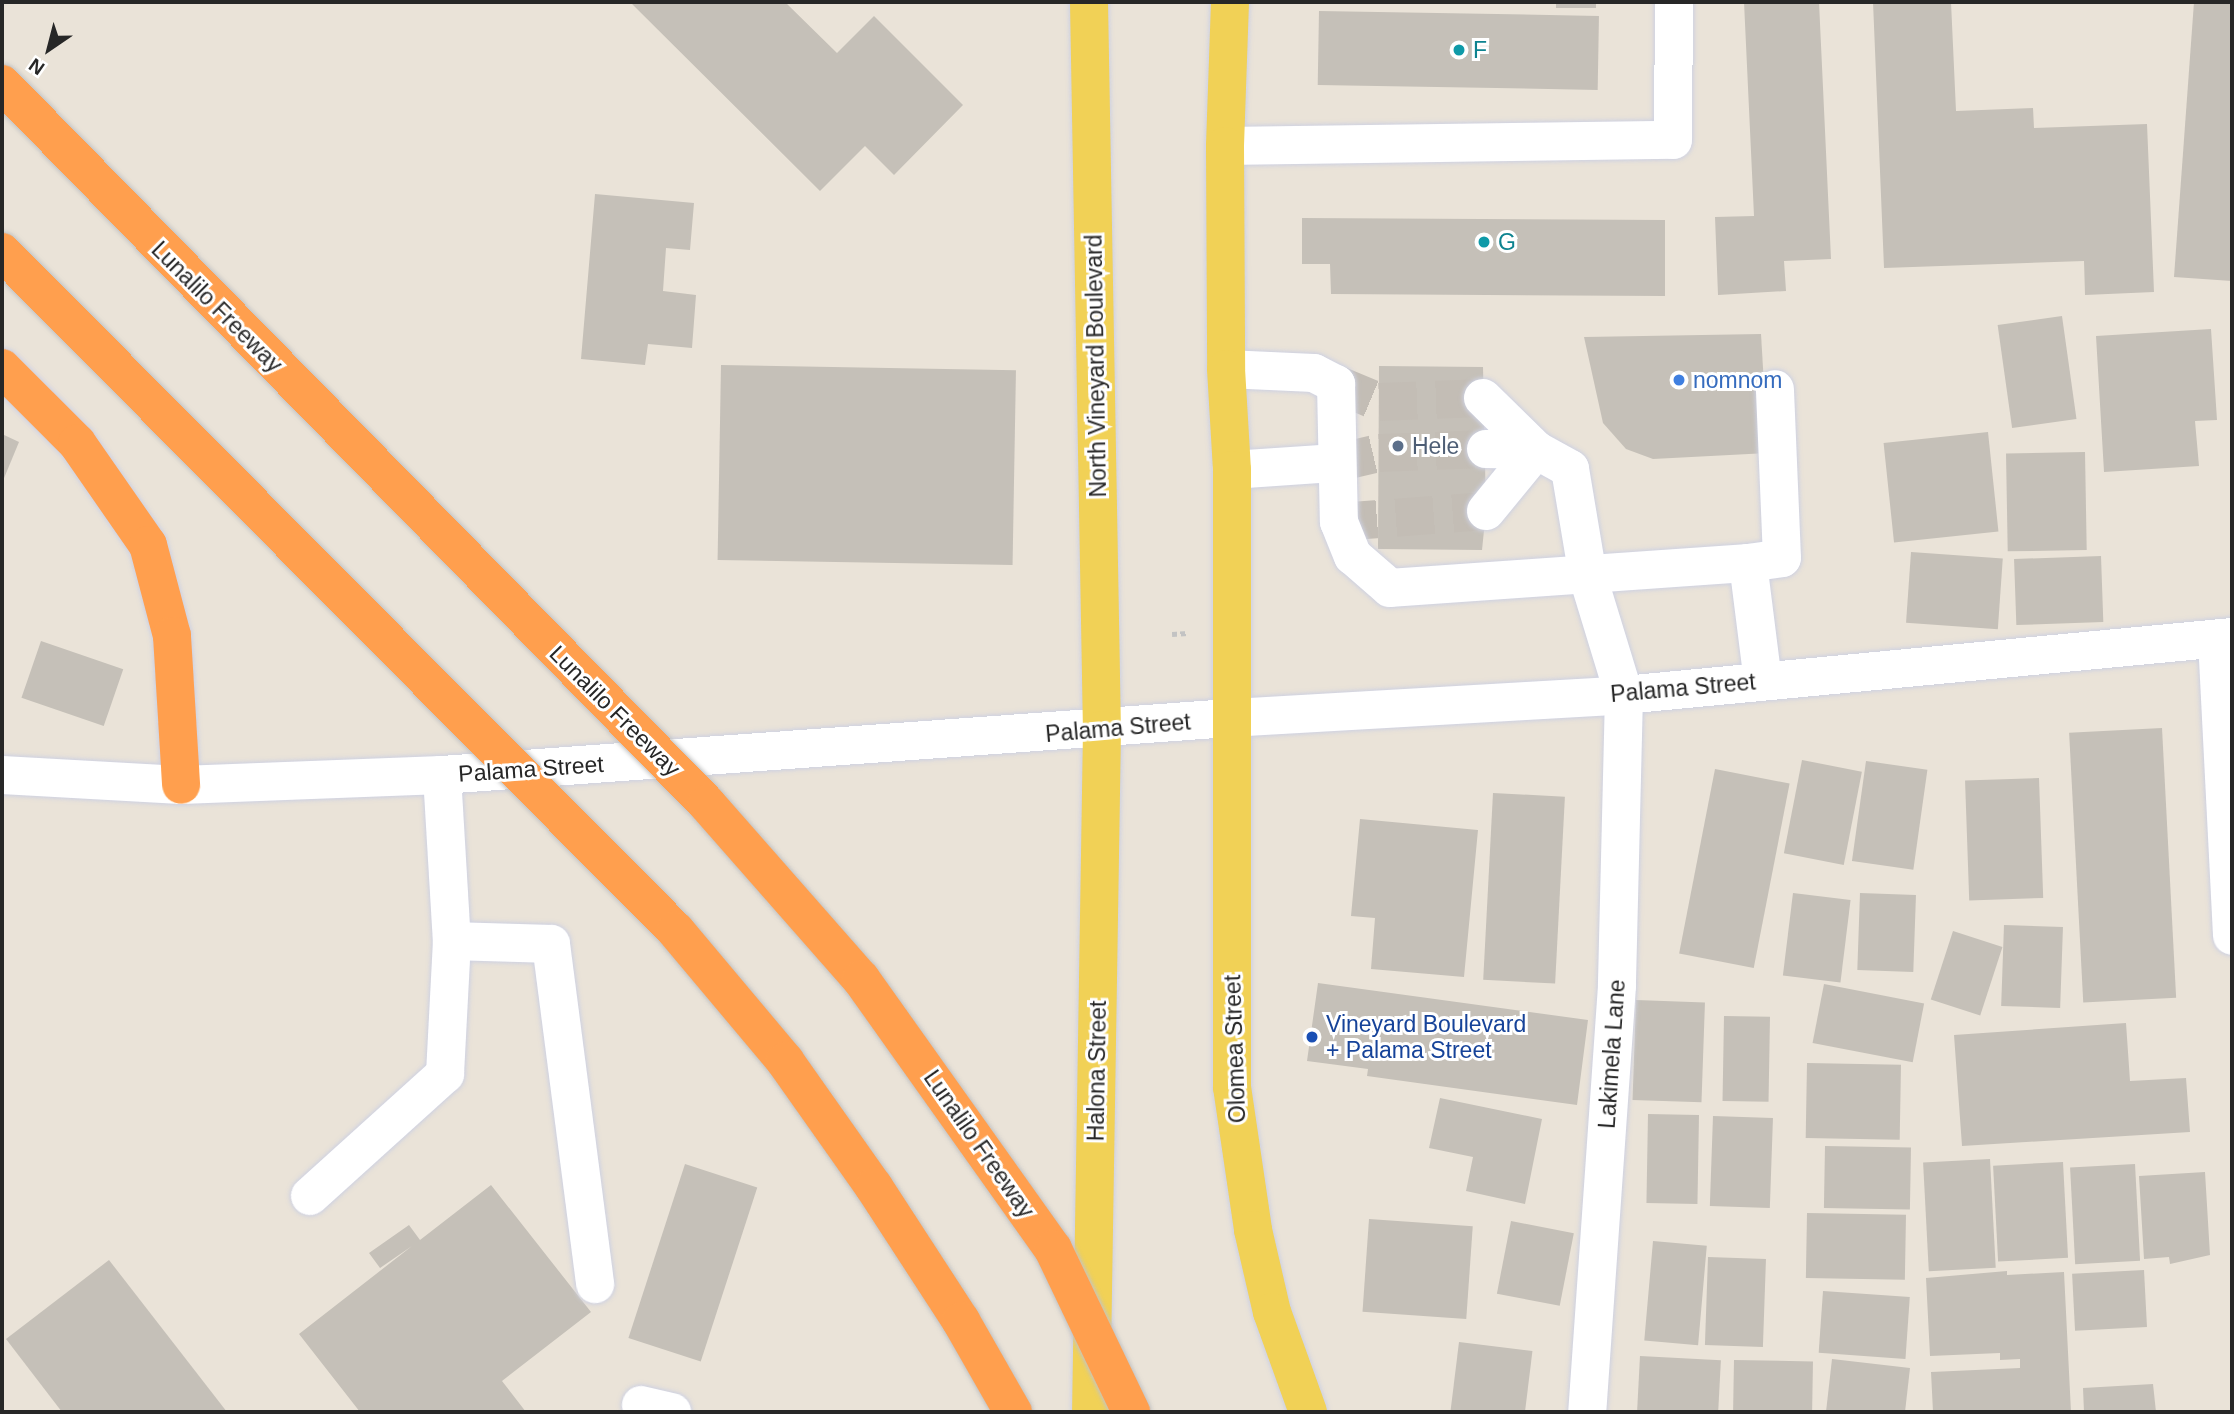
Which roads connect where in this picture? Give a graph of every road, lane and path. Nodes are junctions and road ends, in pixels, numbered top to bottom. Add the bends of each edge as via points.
1 (1089, 2) edge
2 (1230, 2) edge
3 (1674, 2) edge
4 (2, 85) edge
5 (1225, 146) junction
6 (2, 253) edge
7 (2, 368) edge
8 (1226, 369) junction
9 (1775, 389) dead end
10 (1483, 398) dead end
11 (1486, 449) tunnel mouth
12 (1536, 450) junction
13 (1336, 463) junction
14 (1232, 470) junction
15 (1486, 512) dead end
16 (1748, 563) junction
17 (1588, 577) junction
18 (2225, 638) edge
19 (1763, 681) junction
20 (1624, 695) junction
21 (1230, 718) junction
22 (1102, 730) junction
23 (2, 775) edge
24 (442, 775) junction
25 (181, 785) junction
26 (2232, 936) edge
27 (452, 941) junction
28 (310, 1196) dead end
29 (595, 1284) dead end
30 (1013, 1412) edge
31 (1091, 1412) edge
32 (1131, 1412) edge
33 (1308, 1412) edge
34 (1587, 1412) edge

1 - 22 main road, North Vineyard Boulevard
2 - 5 main road
3 - 5 street via 1673,140
4 - 32 highway, Lunalilo Freeway, bridge via 707,804 861,979 1053,1249
5 - 8 main road
6 - 30 highway, bridge via 676,931 785,1061 867,1176 961,1321
7 - 25 highway via 76,443 148,545 172,636
8 - 13 street via 1314,373 1336,384
8 - 14 main road
9 - 16 street via 1782,558
10 - 12 street
11 - 12 street
12 - 15 street
12 - 17 street, Lakimela Lane via 1570,469
13 - 14 street
13 - 17 street via 1339,522 1353,556 1390,588
14 - 21 main road
16 - 17 street
16 - 19 street
17 - 20 street, Lakimela Lane
18 - 19 street, Palama Street
18 - 26 street
19 - 20 street, Palama Street
20 - 21 street, Palama Street
20 - 34 street, Lakimela Lane via 1617,986
21 - 22 street, Palama Street
21 - 33 main road, Olomea Street via 1232,1087 1266,1289
22 - 24 street, Palama Street
22 - 31 main road, Halona Street
23 - 25 street, Palama Street
24 - 25 street, Palama Street
24 - 27 street
27 - 28 street via 445,1074
27 - 29 street via 551,944

